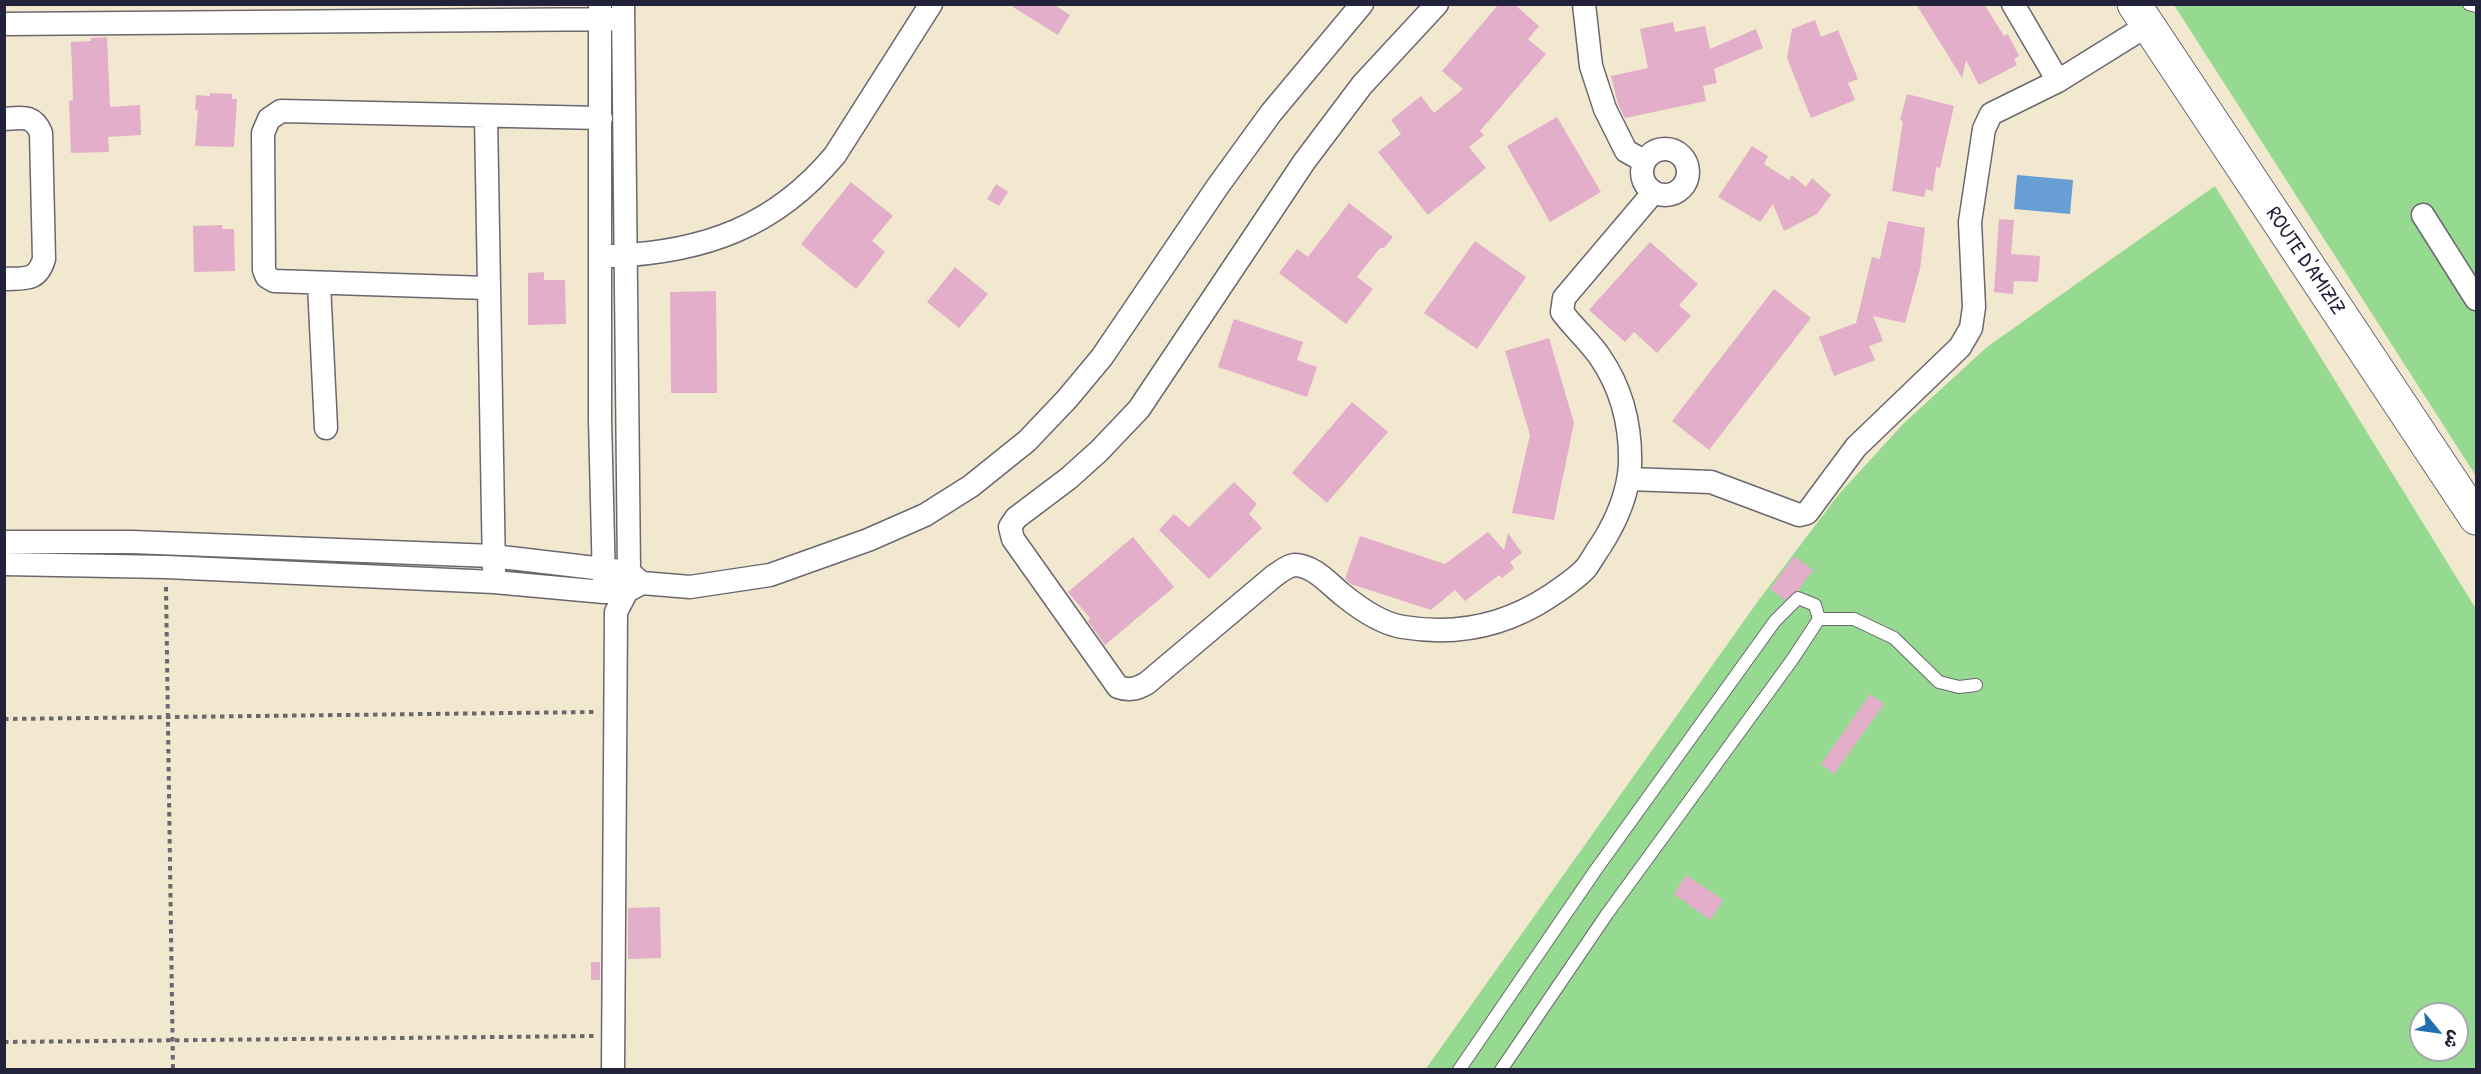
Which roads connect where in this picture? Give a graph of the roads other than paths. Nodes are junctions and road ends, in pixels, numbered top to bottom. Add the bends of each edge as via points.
1 (931, 4) edge
2 (1362, 4) edge
3 (1437, 4) edge
4 (1584, 4) edge
5 (2013, 4) edge
6 (2469, 4) edge
7 (2476, 6) edge
8 (600, 12) edge
9 (623, 12) edge
10 (280, 13) edge
11 (2141, 15) edge
12 (4, 24) edge
13 (2058, 81) junction
14 (486, 116) junction
15 (601, 118) junction
16 (4, 119) edge
17 (1644, 161) junction
18 (1653, 193) junction
19 (2423, 215) dead end
20 (625, 255) junction
21 (601, 256) junction
22 (4, 279) edge
23 (320, 284) junction
24 (487, 288) junction
25 (2476, 299) edge
26 (327, 428) dead end
27 (1629, 479) junction
28 (2476, 518) edge
29 (4, 542) edge
30 (167, 544) junction
31 (494, 556) junction
32 (4, 564) edge
33 (166, 567) junction
34 (604, 569) junction
35 (494, 582) junction
36 (633, 582) junction
37 (604, 592) junction
38 (616, 612) junction
39 (1819, 619) junction
40 (1976, 686) dead end
41 (613, 1070) edge
42 (1459, 1070) edge
43 (1501, 1070) edge

1 - 20 street via 835,155 795,196 773,213 716,239
2 - 36 street via 1271,112 1102,357 1027,441 979,480 925,515 771,575 690,587
3 - 27 street via 1362,85 1304,162 1139,409 1099,451 1016,518 1010,527 1013,539 1109,678 1126,690 1147,683 1291,565 1318,573 1345,597 1400,627 1462,630 1507,620 1534,607 1586,568 1621,508
4 - 17 street via 1591,66 1605,109 1626,151
5 - 13 street
6 - 7 lane
8 - 9 street
8 - 10 street
8 - 15 street
9 - 20 street
10 - 12 street
11 - 13 street
11 - 28 main road, ROUTE D'AMIZIZ
13 - 27 street via 1991,114 1984,129 1970,222 1974,307 1971,328 1960,347 1856,447 1807,513 1799,514 1711,482
14 - 15 street
14 - 23 street via 282,111 269,119 263,133 264,270 274,281
14 - 24 street
15 - 21 street
16 - 22 street via 27,118 37,123 41,133 44,260 31,278
17 - 18 street via 1641,173
17 - 18 street via 1664,149 1685,160 1685,184 1665,196
18 - 27 street via 1561,305 1562,312 1600,357 1618,388 1631,446
19 - 25 street
20 - 21 street
20 - 36 street
21 - 34 street
23 - 24 street
23 - 26 street
24 - 31 street
29 - 30 street
30 - 31 street
30 - 33 lane
31 - 34 street
31 - 35 street
32 - 33 street
33 - 35 street
34 - 36 street
34 - 37 street
35 - 37 street
36 - 37 street
36 - 38 street
37 - 38 street
38 - 41 street
39 - 40 lane via 1854,619 1894,638 1939,682
39 - 42 lane via 1815,605 1798,598 1775,621 1589,880
39 - 43 lane via 1607,914

